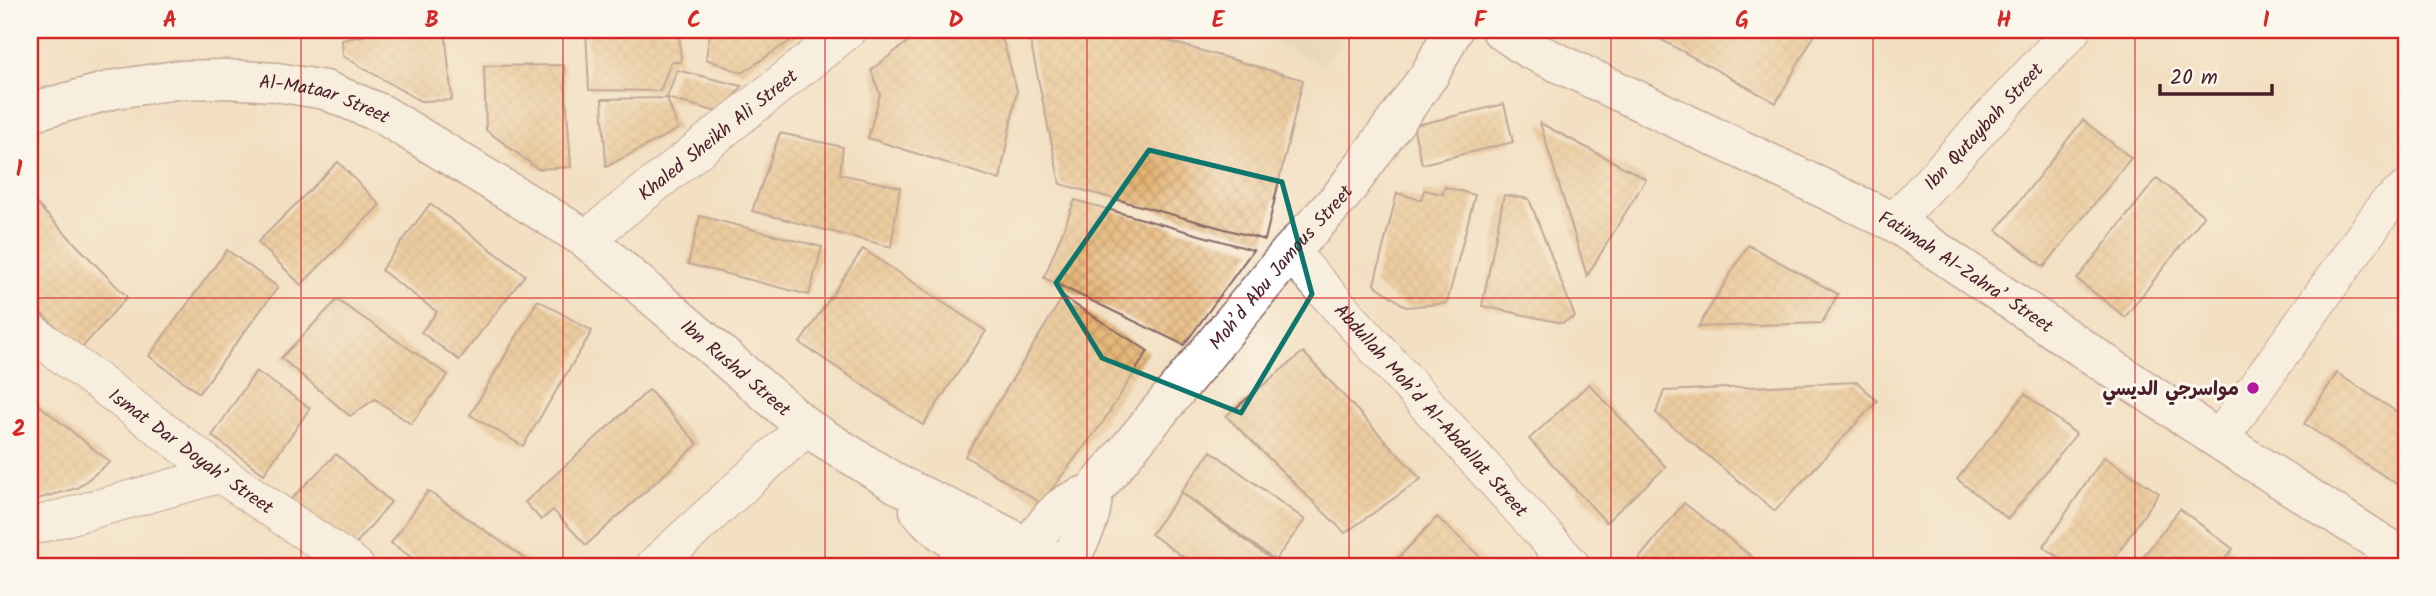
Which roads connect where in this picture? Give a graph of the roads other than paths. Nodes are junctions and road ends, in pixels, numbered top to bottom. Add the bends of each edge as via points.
1 (848, 30) edge
2 (1453, 30) edge
3 (1502, 30) edge
4 (2072, 30) edge
5 (30, 112) edge
6 (2406, 190) edge
7 (1894, 222) junction
8 (586, 239) junction
9 (1290, 252) junction
10 (30, 331) edge
11 (806, 427) junction
12 (2219, 440) junction
13 (221, 474) junction
14 (1093, 492) junction
15 (30, 527) edge
16 (2406, 559) edge
17 (1014, 560) edge
18 (243, 566) edge
19 (260, 566) edge
20 (355, 566) edge
21 (654, 566) edge
22 (1065, 566) edge
23 (1572, 566) edge

1 - 8 street, Khaled Sheikh Ali Street
2 - 9 street, Moh’d Abu Jamous Street via 1430,74 1342,195
3 - 7 street, Fatimah Al-Zahra’ Street via 1527,48
4 - 7 street, Ibn Qutaybah Street
5 - 8 street, Al-Mataar Street via 116,89 176,80 263,81 325,90 382,114
6 - 12 street via 2385,207
7 - 12 street, Fatimah Al-Zahra’ Street
8 - 11 street, Ibn Rushd Street
9 - 14 street, Moh’d Abu Jamous Street
9 - 23 street, Abdullah Moh’d Al-Abdallat Street
10 - 13 street, Ismat Dar Doyah’ Street
11 - 17 street, Ibn Rushd Street
11 - 21 street
12 - 16 street, Fatimah Al-Zahra’ Street
13 - 15 street
13 - 20 street, Ismat Dar Doyah’ Street
14 - 17 street, Moh’d Abu Jamous Street via 1061,508
14 - 22 street, Moh’d Abu Jamous Street via 1090,519
17 - 22 street, Ibn Rushd Street
18 - 19 lane

